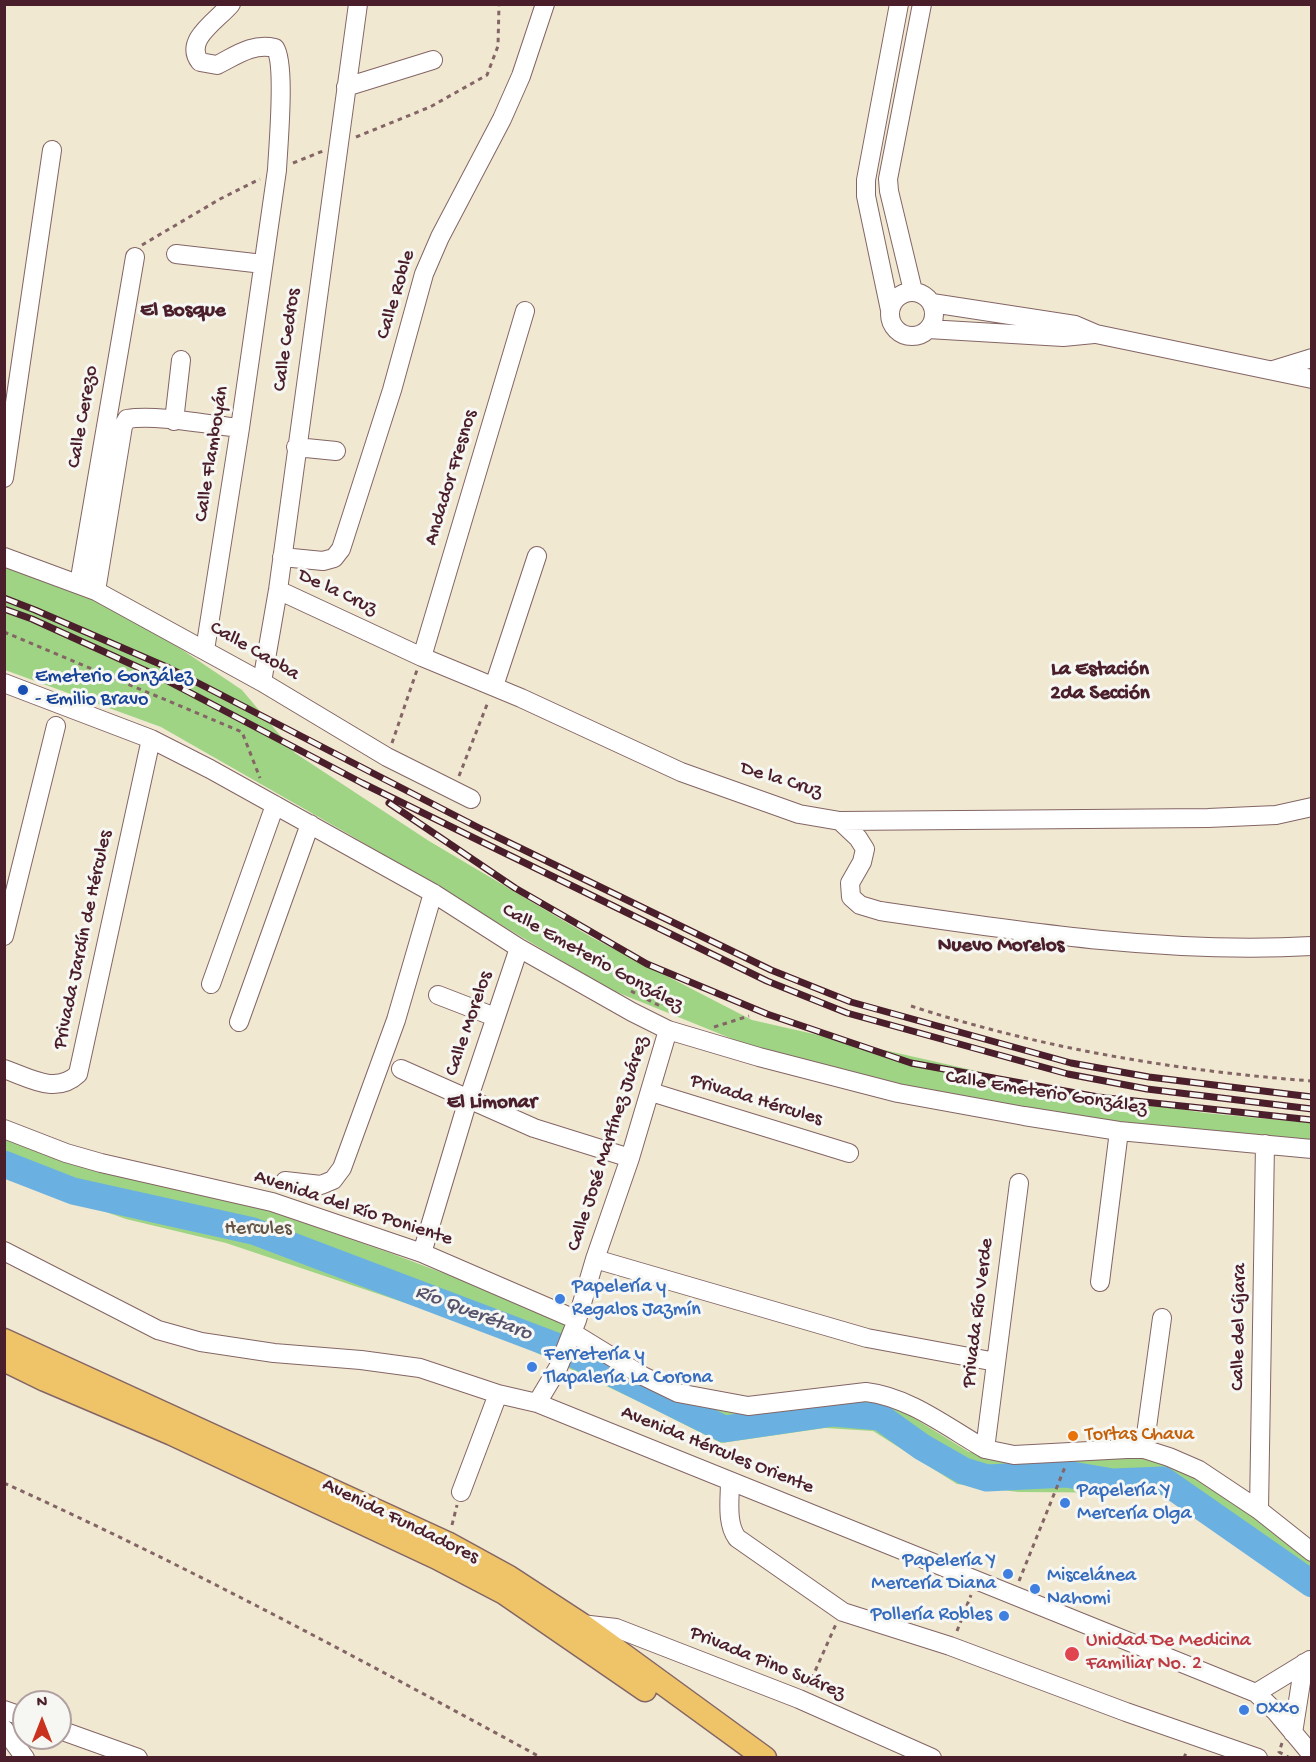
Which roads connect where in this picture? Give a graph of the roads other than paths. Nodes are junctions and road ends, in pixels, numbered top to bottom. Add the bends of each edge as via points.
1 (231, 4) edge
2 (358, 4) edge
3 (545, 4) edge
4 (899, 4) edge
5 (922, 4) edge
6 (433, 60) dead end
7 (346, 87) junction
8 (52, 150) dead end
9 (176, 254) dead end
10 (135, 257) dead end
11 (263, 264) junction
12 (913, 291) junction
13 (932, 303) junction
14 (890, 310) junction
15 (525, 311) dead end
16 (928, 329) junction
17 (1096, 334) junction
18 (1311, 358) edge
19 (181, 360) dead end
20 (1271, 371) junction
21 (1311, 379) edge
22 (174, 421) junction
23 (240, 428) junction
24 (296, 447) junction
25 (336, 451) dead end
26 (4, 478) edge
27 (537, 556) dead end
28 (282, 557) junction
29 (6, 562) edge
30 (79, 584) junction
31 (278, 590) junction
32 (96, 591) junction
33 (205, 650) junction
34 (422, 657) junction
35 (262, 682) junction
36 (4, 683) edge
37 (494, 686) junction
38 (56, 726) dead end
39 (151, 739) junction
40 (471, 799) dead end
41 (274, 805) junction
42 (1311, 807) edge
43 (840, 821) junction
44 (310, 824) junction
45 (433, 893) junction
46 (4, 936) edge
47 (1311, 946) edge
48 (519, 948) junction
49 (211, 984) dead end
50 (438, 995) dead end
51 (495, 1017) junction
52 (239, 1022) dead end
53 (668, 1030) junction
54 (4, 1069) edge
55 (401, 1069) dead end
56 (651, 1092) junction
57 (468, 1100) junction
58 (4, 1129) edge
59 (1119, 1131) junction
60 (1266, 1144) junction
61 (1311, 1149) edge
62 (849, 1153) dead end
63 (630, 1158) junction
64 (285, 1181) dead end
65 (1018, 1183) dead end
66 (4, 1251) edge
67 (423, 1253) junction
68 (596, 1259) junction
69 (1100, 1282) dead end
70 (1162, 1318) dead end
71 (573, 1332) junction
72 (4, 1340) edge
73 (4, 1360) edge
74 (996, 1362) junction
75 (498, 1394) junction
76 (537, 1403) junction
77 (985, 1449) junction
78 (1144, 1449) junction
79 (730, 1480) junction
80 (461, 1492) road end
81 (1259, 1510) junction
82 (1311, 1552) edge
83 (576, 1631) junction
84 (1308, 1661) edge
85 (1256, 1693) junction
86 (4, 1729) edge
87 (1293, 1732) junction
88 (72, 1734) edge
89 (1311, 1755) edge
90 (25, 1758) edge
91 (138, 1758) edge
92 (742, 1758) edge
93 (765, 1758) edge
94 (932, 1758) edge
95 (1258, 1758) edge

1 - 11 street, Calle Flamboyán via 198,38 195,55 200,62 217,65 262,45 275,48 279,54 277,170
2 - 7 street, Calle Cedros
3 - 28 street, Calle Roble via 522,76 424,274 341,549 334,558 323,561
4 - 14 street via 866,180
5 - 12 street via 888,179
6 - 7 street
7 - 24 street, Calle Cedros
8 - 26 street
9 - 11 street
10 - 30 street, Calle Cerezo
11 - 23 street, Calle Flamboyán
12 - 13 street via 924,294
12 - 14 street via 894,300
13 - 16 street via 934,321
13 - 17 street via 1074,325
14 - 16 street via 897,330 919,335
15 - 34 street, Andador Fresnos
16 - 17 street via 1063,337
17 - 20 street
18 - 20 street
19 - 22 street
20 - 21 street
22 - 23 street
22 - 32 street via 135,418 127,419 123,426
23 - 33 street, Calle Flamboyán
24 - 25 street
24 - 28 street, Calle Cedros
27 - 37 street
28 - 31 street, Calle Cedros
29 - 30 street, Calle Caoba
30 - 32 street, Calle Caoba
31 - 34 street, De la Cruz
31 - 35 street, Calle Cedros
32 - 33 street, Calle Caoba
33 - 35 street, Calle Caoba
34 - 37 street, De la Cruz
35 - 40 street, Calle Caoba via 387,757
36 - 39 street, Calle Emeterio González
37 - 43 street, De la Cruz via 681,772 799,814
38 - 46 street
39 - 41 street, Calle Emeterio González
39 - 54 street, Privada Jardín de Hércules via 78,1074 69,1083 53,1085
41 - 44 street, Calle Emeterio González
41 - 49 street
42 - 43 street, De la Cruz via 1276,815 1208,818
43 - 47 street via 865,849 850,883 851,897 860,905 880,911 1061,937 1212,947
44 - 45 street, Calle Emeterio González
44 - 52 street
45 - 48 street, Calle Emeterio González
45 - 64 street via 396,1020 342,1168 333,1180 321,1185
48 - 51 street, Calle Morelos
48 - 53 street, Calle Emeterio González
50 - 51 street
51 - 57 street, Calle Morelos
53 - 56 street, Calle José Martínez Juárez
53 - 59 street, Calle Emeterio González via 759,1058 898,1092
55 - 57 street
56 - 62 street, Privada Hércules
56 - 63 street, Calle José Martínez Juárez
57 - 63 street via 534,1128
57 - 67 street, Calle Morelos
58 - 67 street, Avenida del Río Poniente via 101,1163 272,1202
59 - 60 street, Calle Emeterio González
59 - 69 street
60 - 61 street, Calle Emeterio González
60 - 81 street, Calle del Cíjara
63 - 68 street, Calle José Martínez Juárez
65 - 74 street, Privada Río Verde
66 - 75 street, Avenida Hércules Oriente via 169,1333 274,1353 420,1368
67 - 71 street, Avenida del Río Poniente
68 - 71 street, Calle José Martínez Juárez
68 - 74 street via 867,1338
70 - 78 street
71 - 76 street, Calle José Martínez Juárez
71 - 77 street, Avenida del Río Poniente via 678,1393 748,1406 829,1395 881,1394 909,1404
72 - 83 main road, Avenida Fundadores via 447,1543 509,1577
73 - 83 main road, Avenida Fundadores via 399,1539
74 - 77 street, Privada Río Verde
75 - 76 street, Avenida Hércules Oriente
75 - 80 street
76 - 79 street, Avenida Hércules Oriente
77 - 78 street, Avenida del Río Poniente via 1014,1455
78 - 81 street, Avenida del Río Poniente via 1200,1470
79 - 85 street, Avenida Hércules Oriente
79 - 95 street via 733,1533 843,1612 950,1646
81 - 82 street, Avenida del Río Poniente
83 - 92 main road, Avenida Fundadores
83 - 93 main road, Avenida Fundadores
83 - 94 street, Privada Pino Suárez via 616,1628 799,1699
84 - 85 street
84 - 87 street
85 - 87 street, Avenida Hércules Oriente
86 - 90 street
87 - 89 street, Avenida Hércules Oriente
88 - 91 street

